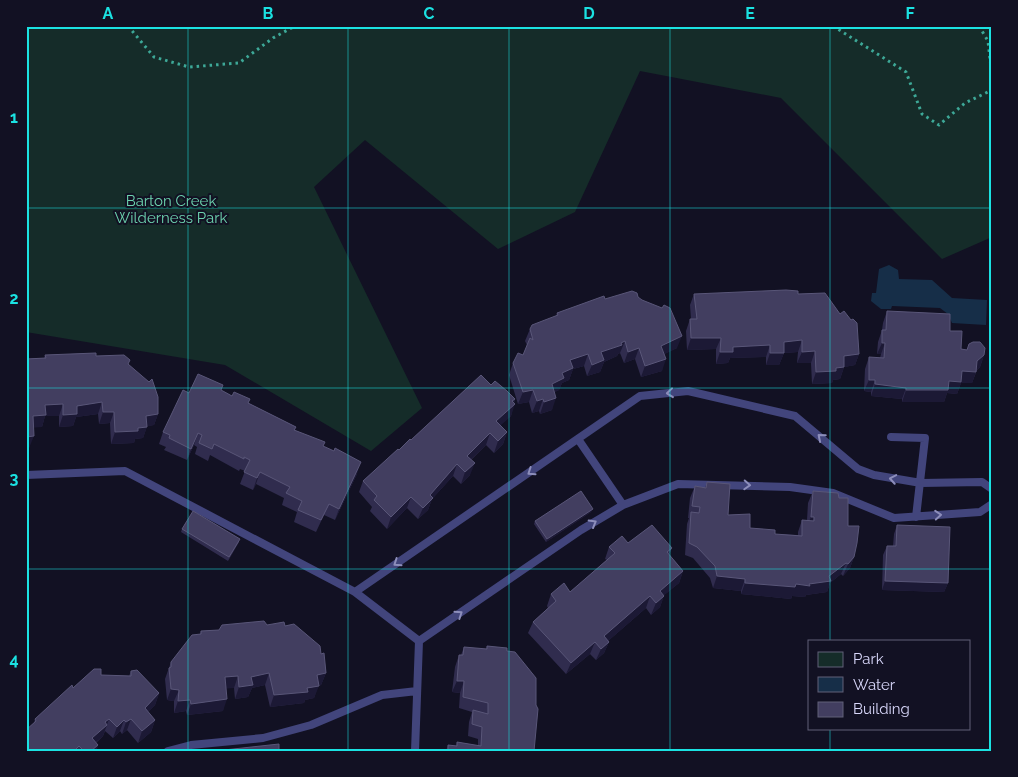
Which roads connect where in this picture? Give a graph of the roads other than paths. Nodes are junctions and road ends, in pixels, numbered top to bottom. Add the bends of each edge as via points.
1 (892, 437) dead end
2 (578, 439) junction
3 (26, 475) edge
4 (921, 483) junction
5 (992, 489) edge
6 (992, 504) edge
7 (623, 505) junction
8 (916, 517) junction
9 (355, 592) junction
10 (419, 641) junction
11 (417, 691) junction
12 (168, 751) edge
13 (414, 751) edge

1 - 4 lane via 925,438
4 -> 2 lane via 858,469 795,416 688,391 640,396
2 - 7 lane
2 -> 9 lane
3 - 9 lane via 125,471
4 - 5 lane via 982,482
4 - 8 lane
8 -> 6 lane via 980,512
7 -> 8 lane via 678,484 736,484 834,493 894,518
10 -> 7 lane
9 - 10 lane
10 - 11 lane
11 - 12 lane via 382,695 311,725 263,738 191,745
11 - 13 lane

